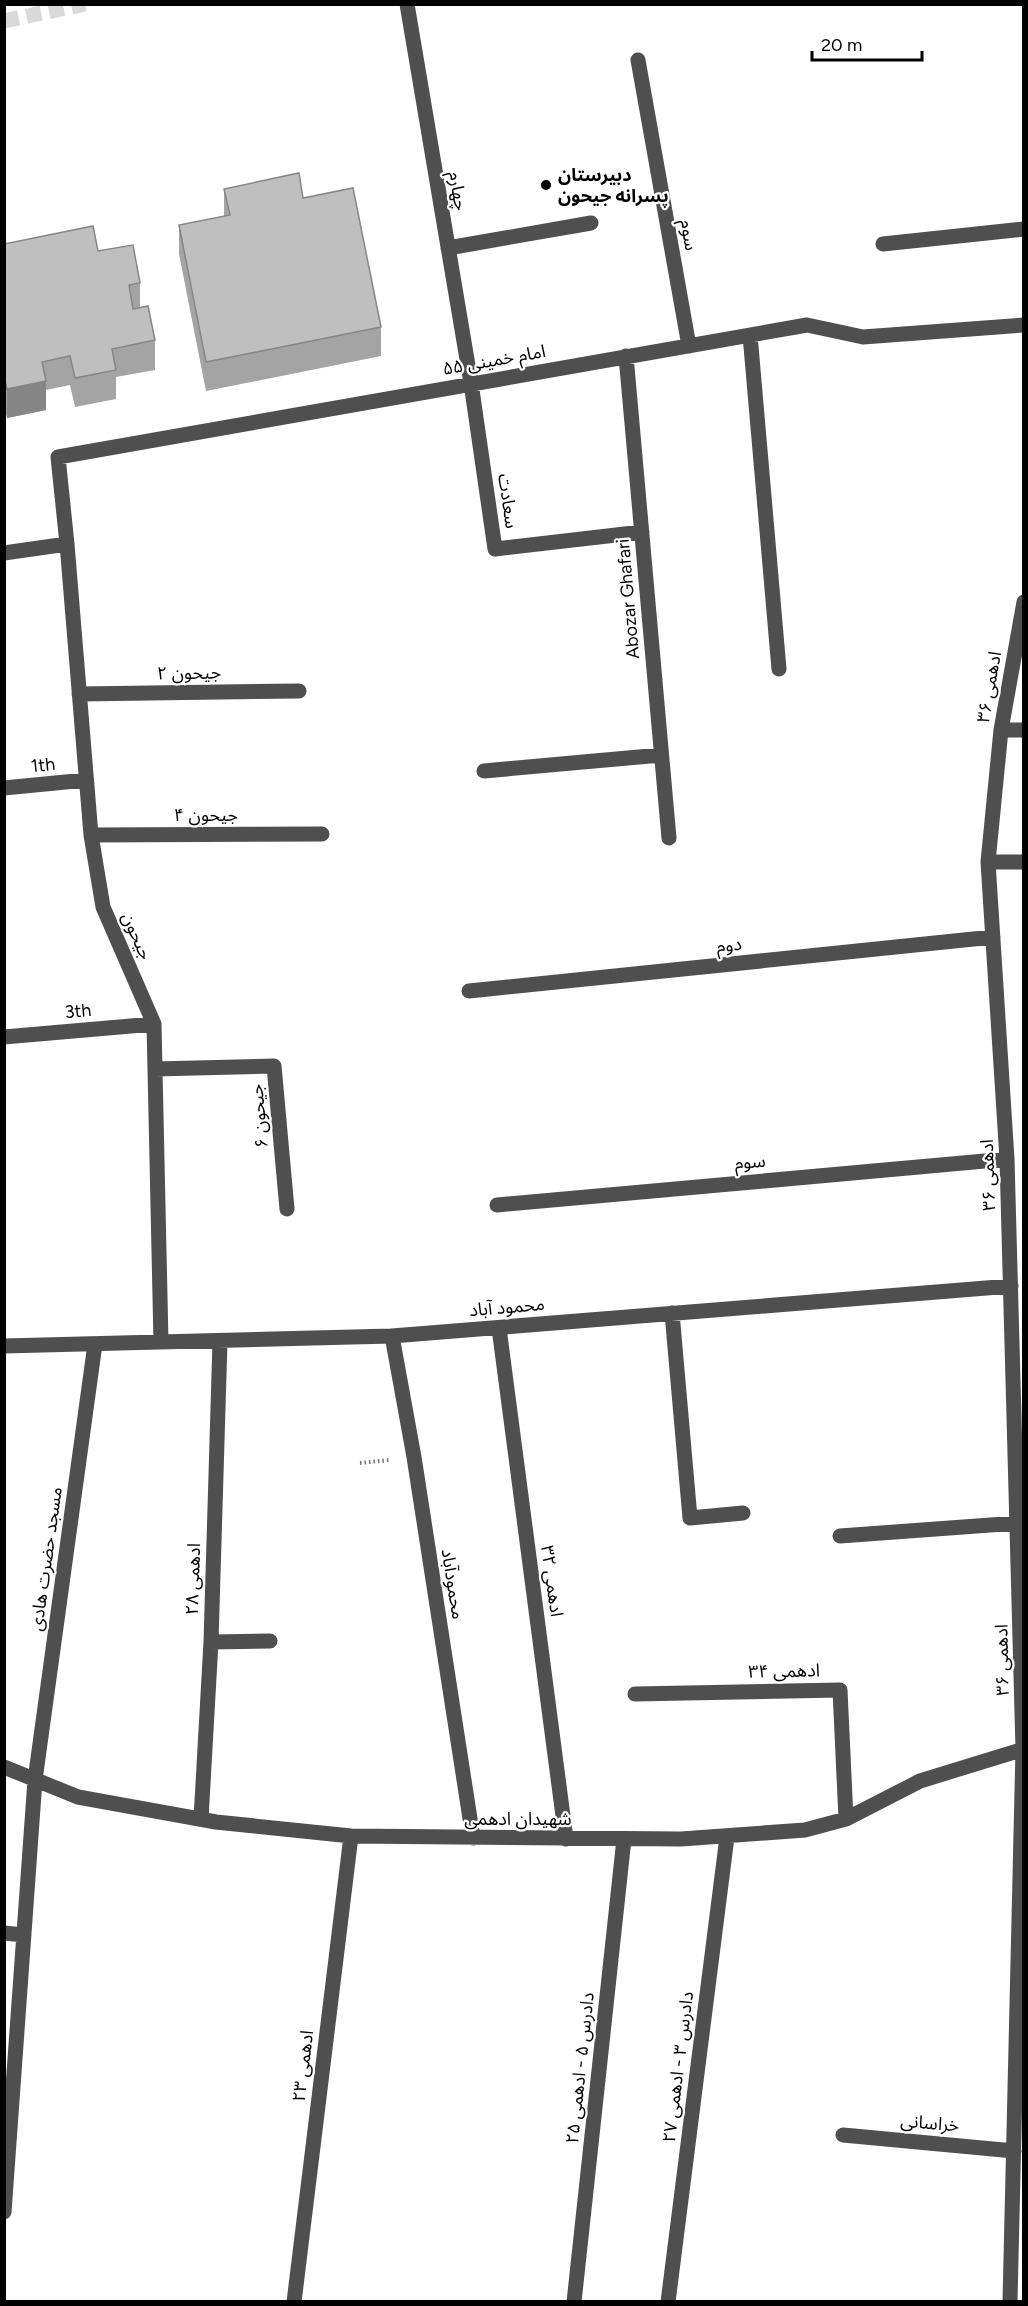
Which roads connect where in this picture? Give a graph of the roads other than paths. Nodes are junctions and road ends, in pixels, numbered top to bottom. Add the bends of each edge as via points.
1 (407, 4) edge
2 (638, 60) dead end
3 (591, 223) dead end
4 (1023, 229) edge
5 (883, 244) dead end
6 (448, 248) junction
7 (1023, 325) edge
8 (750, 335) junction
9 (689, 346) junction
10 (626, 356) junction
11 (471, 383) junction
12 (642, 532) junction
13 (67, 544) junction
14 (4, 553) edge
15 (1023, 602) edge
16 (778, 669) dead end
17 (299, 691) dead end
18 (79, 694) junction
19 (1001, 730) junction
20 (1023, 730) edge
21 (662, 755) junction
22 (484, 771) dead end
23 (86, 780) junction
24 (4, 788) edge
25 (322, 834) dead end
26 (91, 835) junction
27 (669, 838) dead end
28 (988, 862) junction
29 (1023, 862) edge
30 (993, 937) junction
31 (469, 991) dead end
32 (154, 1024) junction
33 (4, 1037) edge
34 (155, 1069) junction
35 (1007, 1159) junction
36 (497, 1205) dead end
37 (287, 1209) dead end
38 (1011, 1286) junction
39 (672, 1313) junction
40 (1018, 1316) edge
41 (499, 1328) junction
42 (392, 1336) junction
43 (220, 1341) junction
44 (161, 1342) junction
45 (95, 1344) junction
46 (4, 1346) edge
47 (743, 1513) dead end
48 (1018, 1524) junction
49 (840, 1536) dead end
50 (1022, 1598) edge
51 (270, 1641) dead end
52 (211, 1642) junction
53 (635, 1694) dead end
54 (1023, 1749) edge
55 (4, 1767) edge
56 (35, 1780) junction
57 (201, 1819) junction
58 (846, 1819) junction
59 (351, 1836) junction
60 (728, 1837) junction
61 (473, 1838) junction
62 (566, 1839) junction
63 (624, 1839) junction
64 (4, 1933) edge
65 (24, 1935) junction
66 (8, 2103) edge
67 (843, 2135) dead end
68 (1014, 2151) junction
69 (4, 2212) edge
70 (1017, 2246) edge
71 (294, 2301) edge
72 (574, 2301) edge
73 (668, 2301) edge
74 (1010, 2301) edge

1 - 6 street, چهارم
2 - 9 street, سوم
3 - 6 street
4 - 5 street
6 - 11 street, چهارم
7 - 8 street, امام خمینی ۵۵ via 863,337 807,325
8 - 9 street, امام خمینی ۵۵
8 - 16 street
9 - 10 street, امام خمینی ۵۵
10 - 11 street, امام خمینی ۵۵
10 - 12 street, Abozar Ghafari
11 - 12 street, سعادت via 495,549
11 - 13 street, امام خمینی ۵۵ via 58,458
12 - 21 street, Abozar Ghafari
13 - 14 street
13 - 18 street, جیحون
15 - 19 street, ادهمی ۳۶
17 - 18 street, جیحون ۲
18 - 23 street, جیحون
19 - 20 street
19 - 28 street, ادهمی ۳۶
21 - 22 street
21 - 27 street, Abozar Ghafari
23 - 24 street, 1th
23 - 26 street, جیحون
25 - 26 street, جیحون ۴
26 - 32 street, جیحون via 102,907
28 - 29 street
28 - 30 street, ادهمی ۳۶
30 - 31 street, دوم
30 - 35 street, ادهمی ۳۶
32 - 33 street, 3th
32 - 34 street, جیحون
34 - 37 street, جیحون ۶ via 274,1066
34 - 44 street, جیحون
35 - 36 street, سوم
35 - 38 street, ادهمی ۳۶
38 - 39 street, محمود آباد
38 - 40 street, ادهمی ۳۶
39 - 41 street, محمود آباد
39 - 47 street via 690,1518
40 - 48 street, ادهمی ۳۶
41 - 42 street, محمود آباد
41 - 62 street, ادهمی ۳۲
42 - 43 street, محمود آباد
42 - 61 street, محمودآباد
43 - 44 street, محمود آباد
43 - 52 street, ادهمی ۲۸
44 - 45 street, محمود آباد
45 - 46 street, محمود آباد
45 - 56 street, مسجد حضرت هادی
48 - 49 street
48 - 50 street, ادهمی ۳۶
50 - 54 street, ادهمی ۳۶
51 - 52 street
52 - 57 street, ادهمی ۲۸
53 - 58 street, ادهمی ۳۴ via 840,1689
54 - 58 street, شهیدان ادهمی via 920,1781
54 - 68 street, ادهمی ۳۶
55 - 56 street, شهیدان ادهمی
56 - 57 street, شهیدان ادهمی via 78,1797
56 - 65 street, مسجد حضرت هادی
57 - 59 street, شهیدان ادهمی
58 - 60 street, شهیدان ادهمی via 806,1830
59 - 61 street, شهیدان ادهمی
59 - 71 street, ادهمی ۲۳
60 - 63 street, شهیدان ادهمی
60 - 73 street, دادرس ۳ - ادهمی ۲۷
61 - 62 street, شهیدان ادهمی
62 - 63 street, شهیدان ادهمی
63 - 72 street, دادرس ۵ - ادهمی ۲۵
64 - 65 street
65 - 66 street, مسجد حضرت هادی
66 - 69 street, مسجد حضرت هادی
67 - 68 street, خراسانی
68 - 70 street, ادهمی ۳۶
70 - 74 street, ادهمی ۳۶

